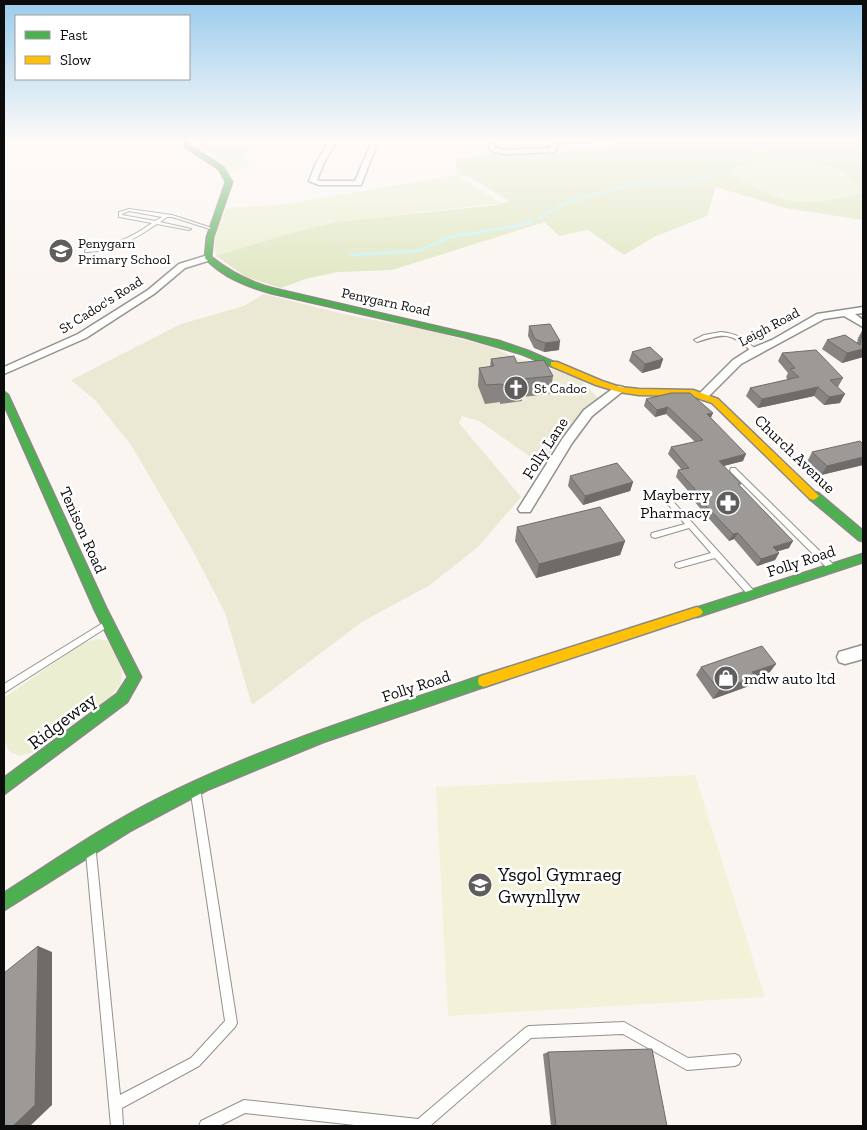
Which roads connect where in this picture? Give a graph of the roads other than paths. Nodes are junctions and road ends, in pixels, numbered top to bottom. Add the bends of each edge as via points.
1 (227, 192) edge
2 (166, 216) junction
3 (156, 223) junction
4 (210, 228) junction
5 (189, 229) dead end
6 (87, 251) dead end
7 (208, 258) junction
8 (863, 310) edge
9 (845, 312) junction
10 (863, 324) edge
11 (697, 340) dead end
12 (754, 351) junction
13 (4, 371) edge
14 (619, 389) junction
15 (4, 395) edge
16 (703, 396) junction
17 (733, 470) dead end
18 (667, 499) dead end
19 (525, 509) dead end
20 (689, 525) junction
21 (655, 535) dead end
22 (863, 537) edge
23 (716, 555) junction
24 (863, 558) edge
25 (679, 565) dead end
26 (831, 567) junction
27 (752, 594) junction
28 (107, 622) junction
29 (863, 652) edge
30 (845, 657) dead end
31 (135, 677) joint
32 (4, 689) edge
33 (4, 787) edge
34 (196, 790) junction
35 (91, 846) junction
36 (4, 902) edge
37 (734, 1060) dead end
38 (115, 1105) junction
39 (117, 1126) edge
40 (206, 1126) edge
41 (420, 1126) edge

1 - 4 street
2 - 3 lane
2 - 3 lane via 129,210 120,213 122,218
2 - 4 lane
3 - 5 lane
3 - 6 lane via 130,241
4 - 7 street via 206,244
7 - 13 street, St Cadoc's Road via 182,266 151,292 82,336
7 - 14 street, Penygarn Road via 231,276 256,286 525,351
8 - 9 street, Leigh Road
9 - 10 street
9 - 12 street, Leigh Road via 821,316
11 - 12 lane via 712,333 721,333 744,341
12 - 16 street, Leigh Road via 737,362
14 - 16 street, Penygarn Road
14 - 19 street, Folly Lane via 588,413 567,440
15 - 28 street, Tenison Road
16 - 22 street, Church Avenue via 715,401 814,496
17 - 26 lane
18 - 20 lane
20 - 21 lane
20 - 23 lane
23 - 25 lane
23 - 27 lane
24 - 26 street, Folly Road
26 - 27 street, Folly Road
27 - 34 street, Folly Road via 375,716 268,756
28 - 31 street, Tenison Road
28 - 32 lane
29 - 30 street
31 - 33 street, Ridgeway via 122,698
34 - 35 street, Folly Road via 166,803
34 - 38 lane via 231,1023 195,1062
35 - 36 street, Folly Road
35 - 38 lane
37 - 41 lane via 687,1064 624,1028 530,1032
38 - 39 lane
40 - 41 lane via 244,1106

